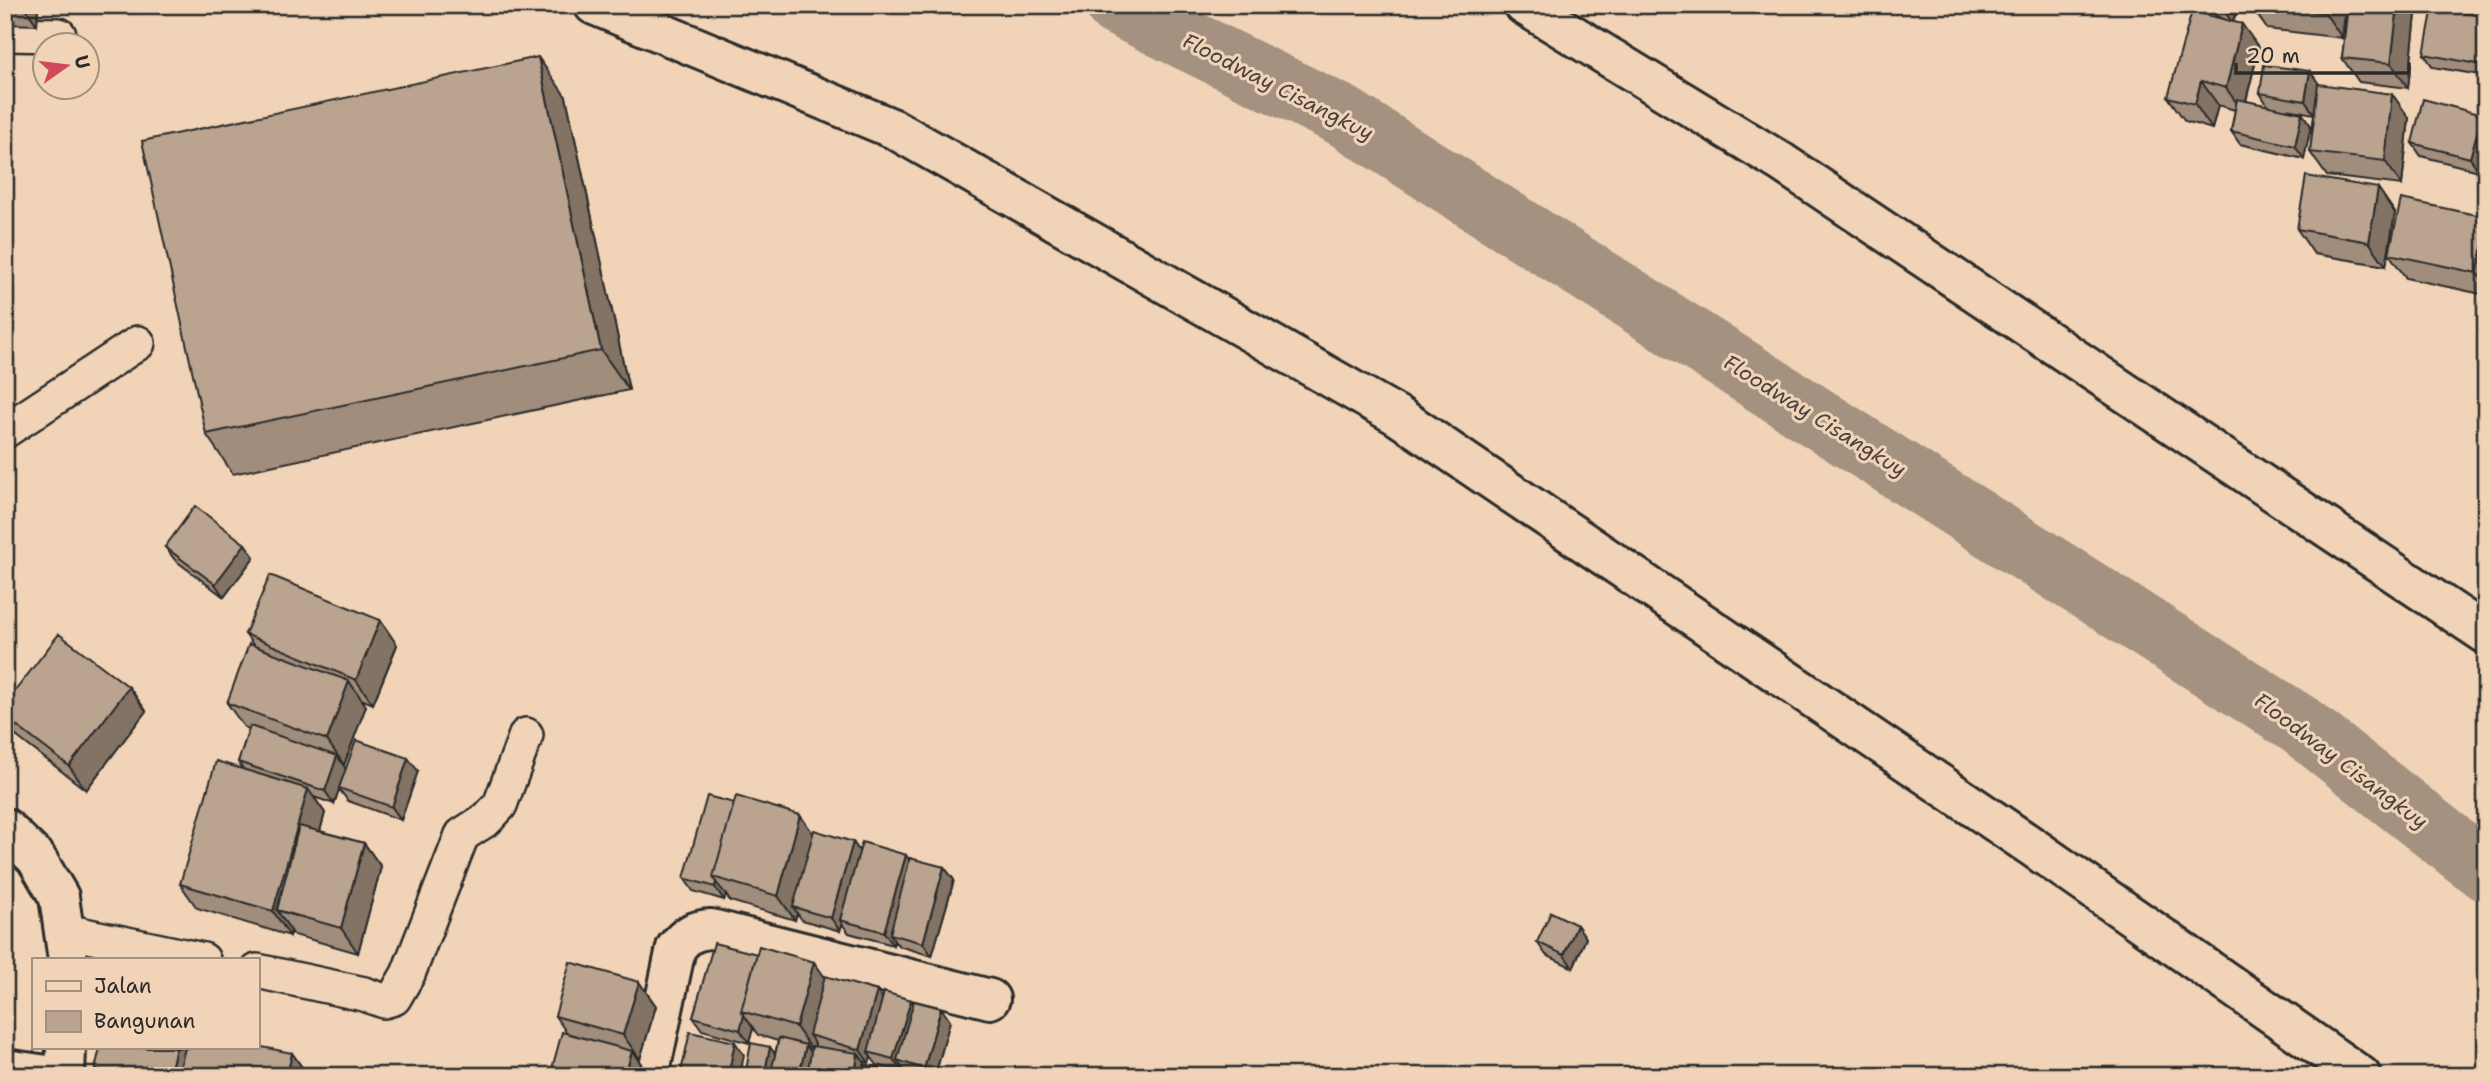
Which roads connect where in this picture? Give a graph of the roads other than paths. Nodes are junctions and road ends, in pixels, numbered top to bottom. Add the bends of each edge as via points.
1 (594, 5) edge
2 (1524, 5) edge
3 (5, 34) edge
4 (32, 34) edge
5 (138, 343) dead end
6 (5, 431) edge
7 (2486, 634) edge
8 (526, 735) dead end
9 (5, 828) edge
10 (66, 946) edge
11 (184, 958) edge
12 (259, 971) edge
13 (990, 999) dead end
14 (66, 1050) edge
15 (5, 1069) edge
16 (54, 1076) edge
17 (65, 1076) edge
18 (649, 1076) edge
19 (2361, 1076) edge

1 - 19 street via 894,129 1398,416
2 - 7 street via 1781,162
3 - 4 lane
5 - 6 lane
8 - 12 lane via 500,805 462,835 408,974 394,998 384,1001
9 - 10 street via 36,858 59,897
10 - 11 lane
13 - 18 street via 711,929 695,930 676,948
14 - 17 street
15 - 16 street

